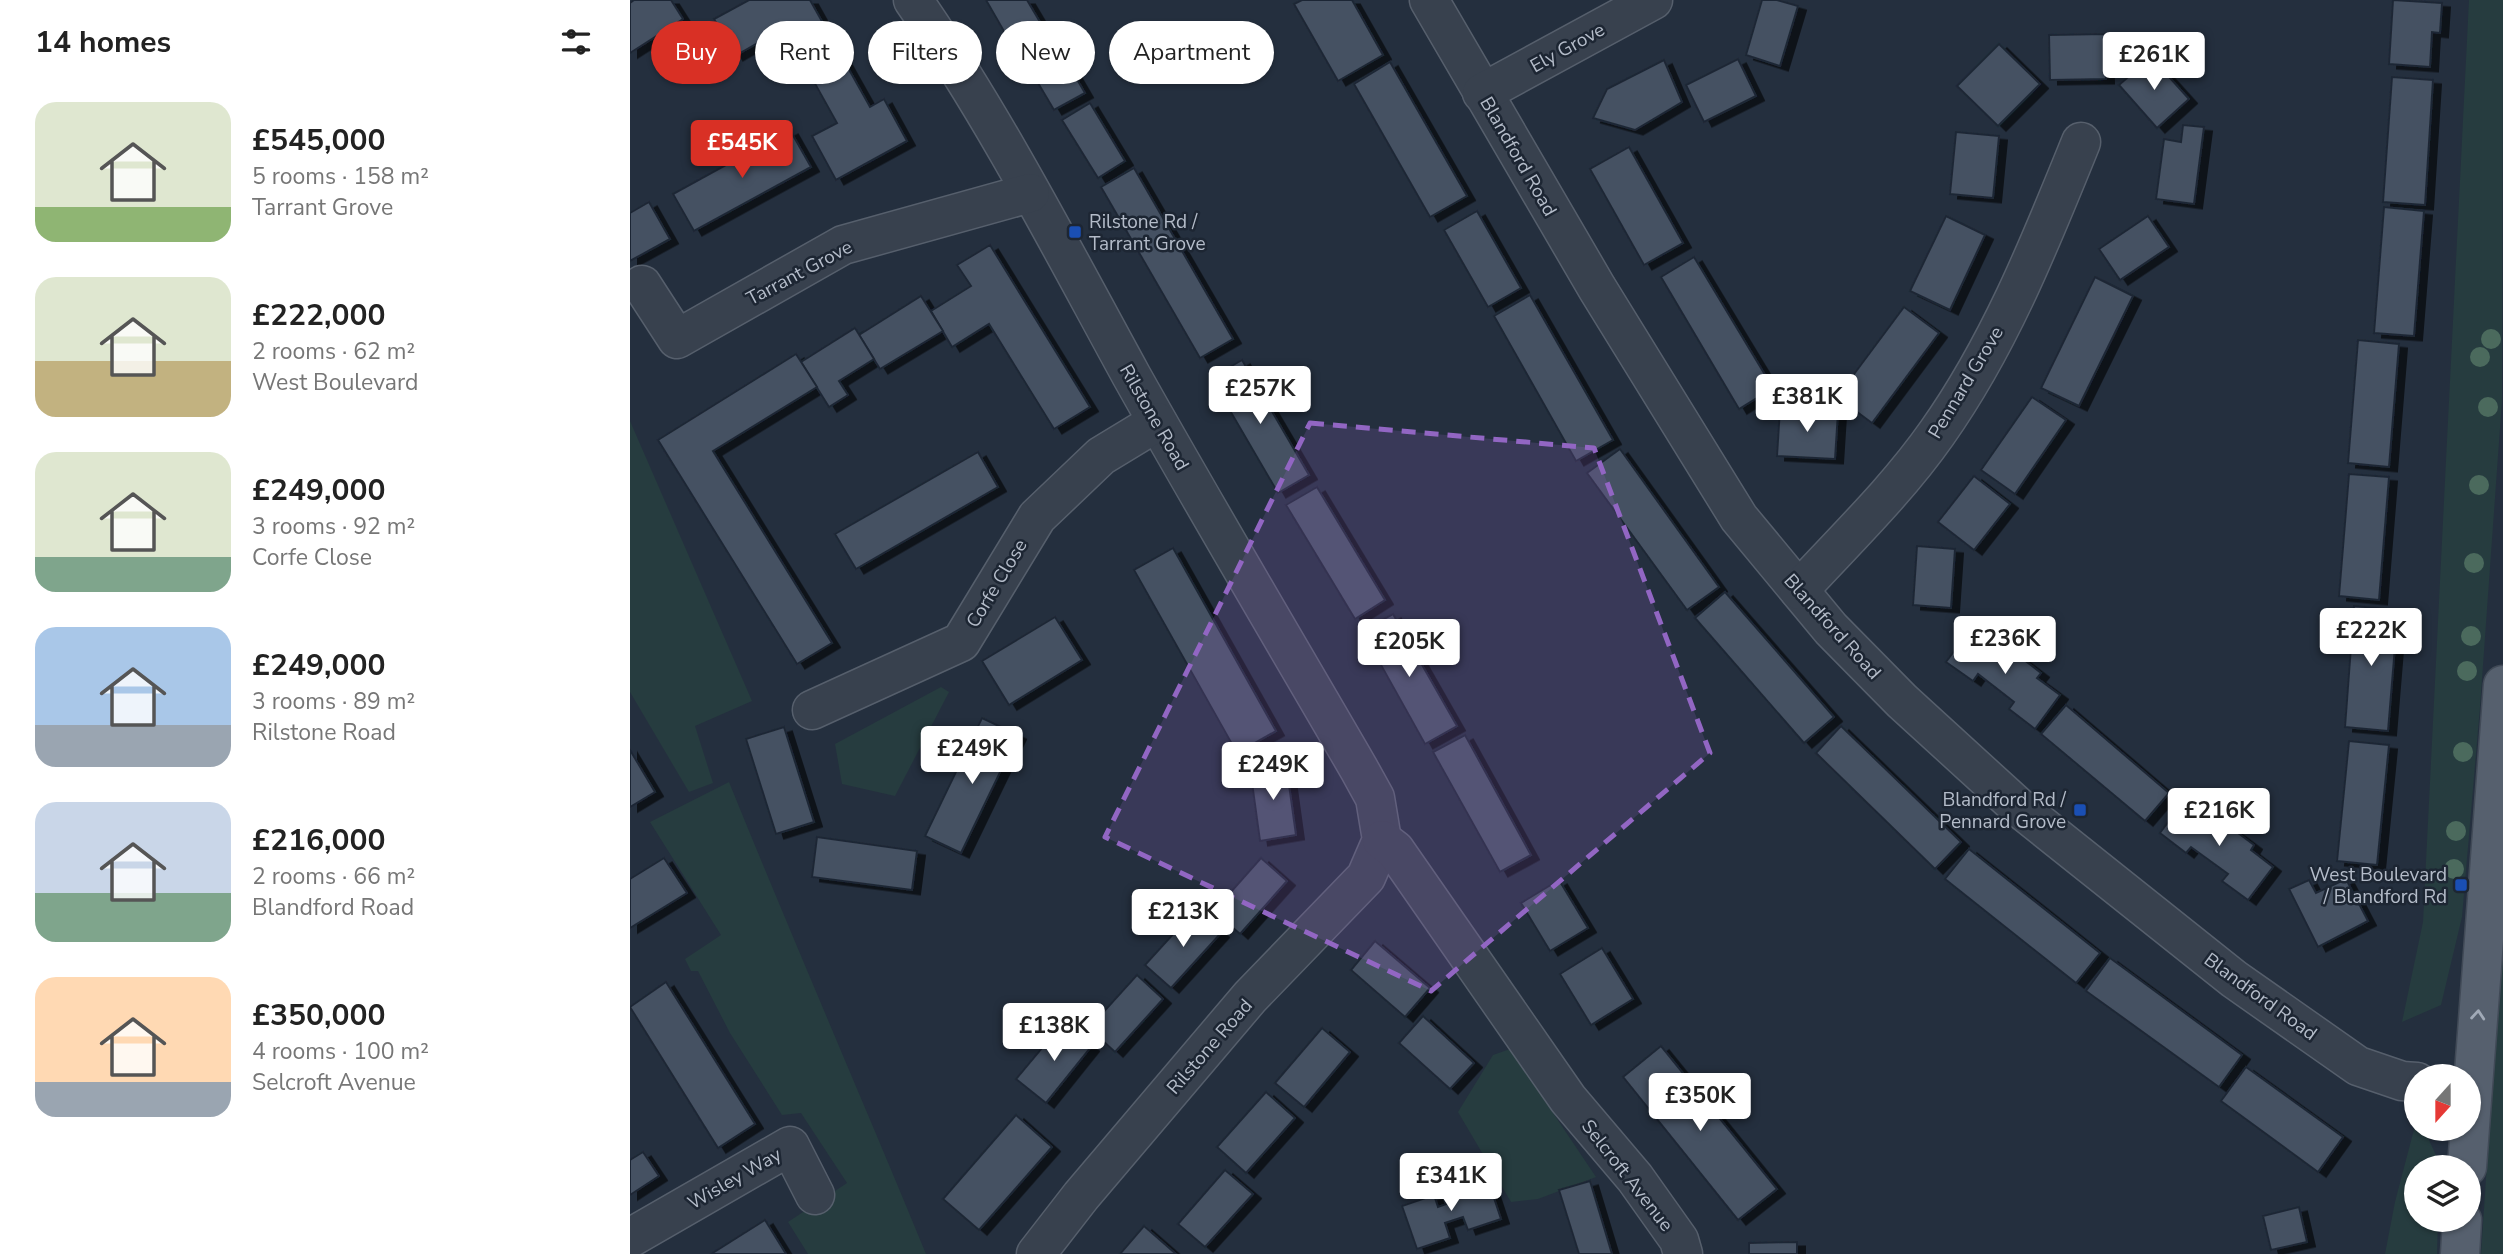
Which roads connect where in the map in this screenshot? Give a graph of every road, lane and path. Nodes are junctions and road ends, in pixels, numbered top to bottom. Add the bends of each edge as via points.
1 (913, 0) edge
2 (1429, 0) edge
3 (1653, 0) edge
4 (1482, 93) junction
5 (2081, 142) dead end
6 (1030, 193) junction
7 (642, 285) dead end
8 (1157, 422) junction
9 (1799, 590) junction
10 (2503, 685) edge
11 (812, 710) dead end
12 (1382, 840) junction
13 (2473, 1064) edge
14 (2404, 1081) edge
15 (815, 1195) dead end
16 (2461, 1232) edge
17 (630, 1238) edge
18 (1036, 1254) edge
19 (1683, 1254) edge
20 (2460, 1254) edge

1 - 6 street, Rilstone Road
2 - 4 street, Blandford Road
3 - 4 street, Ely Grove
4 - 9 street, Blandford Road via 1739,517
5 - 9 street, Pennard Grove via 2024,282 1974,374 1936,434
6 - 7 street, Tarrant Grove via 843,245 677,339
6 - 8 street, Rilstone Road
8 - 11 street, Corfe Close via 1101,456 1037,517 961,642
8 - 12 street, Rilstone Road via 1370,789
9 - 14 street, Blandford Road via 1902,701 2017,806 2234,979 2358,1066
13 -> 10 main road
12 - 18 street, Rilstone Road via 1366,877 1250,997
12 - 19 street, Selcroft Avenue via 1395,850 1568,1099 1635,1178 1679,1240
15 - 17 street, Wisley Way via 790,1146
16 - 20 main road

